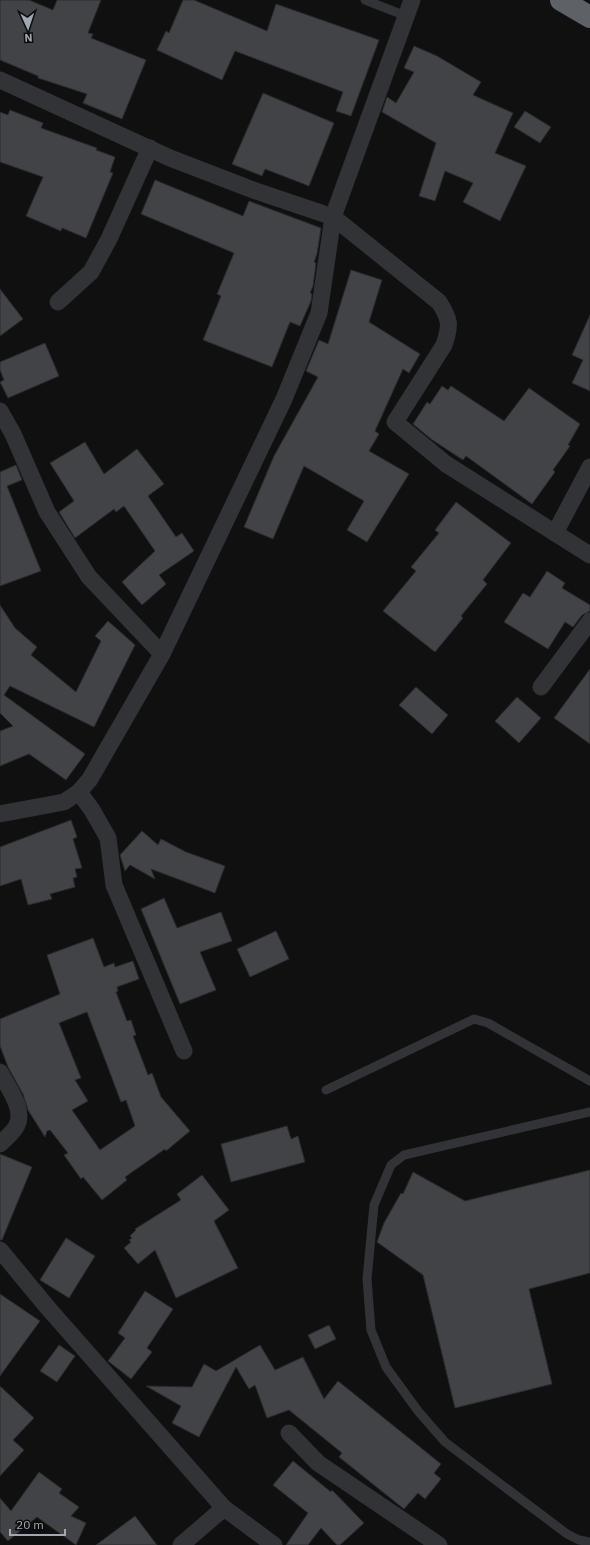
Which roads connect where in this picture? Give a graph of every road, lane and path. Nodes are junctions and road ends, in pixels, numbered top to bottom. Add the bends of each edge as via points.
1 (365, 0) edge
2 (412, 0) edge
3 (561, 0) edge
4 (406, 16) junction
5 (590, 17) edge
6 (0, 80) edge
7 (150, 148) junction
8 (333, 217) junction
9 (58, 302) dead end
10 (0, 411) edge
11 (590, 467) edge
12 (555, 533) junction
13 (590, 556) edge
14 (590, 621) edge
15 (162, 654) junction
16 (541, 688) dead end
17 (79, 792) junction
18 (0, 814) edge
19 (184, 1051) dead end
20 (0, 1072) edge
21 (590, 1081) edge
22 (326, 1090) dead end
23 (590, 1112) edge
24 (0, 1144) edge
25 (0, 1250) edge
26 (289, 1433) dead end
27 (224, 1508) junction
28 (590, 1542) edge
29 (181, 1545) edge
30 (274, 1545) edge
31 (439, 1545) edge

1 - 4 lane
2 - 4 street
3 - 5 highway
4 - 8 street
6 - 7 street
7 - 8 street via 256,191
7 - 9 street via 109,239 91,272
8 - 12 street via 439,302 448,317 449,332 444,345 395,422 446,464
8 - 15 street via 319,313 284,399
10 - 15 street via 13,434 47,512 89,577
11 - 12 street
12 - 13 street
14 - 16 street
15 - 17 street via 90,779
17 - 18 street via 64,802
17 - 19 street via 108,838 114,885
20 - 24 street via 14,1098 20,1118 17,1126
21 - 22 lane via 488,1023 474,1019
23 - 28 lane via 404,1155 391,1165 374,1205 367,1279 371,1330 386,1367 418,1411 445,1442 567,1534
25 - 27 street
26 - 31 street via 318,1463
27 - 29 street
27 - 30 street

